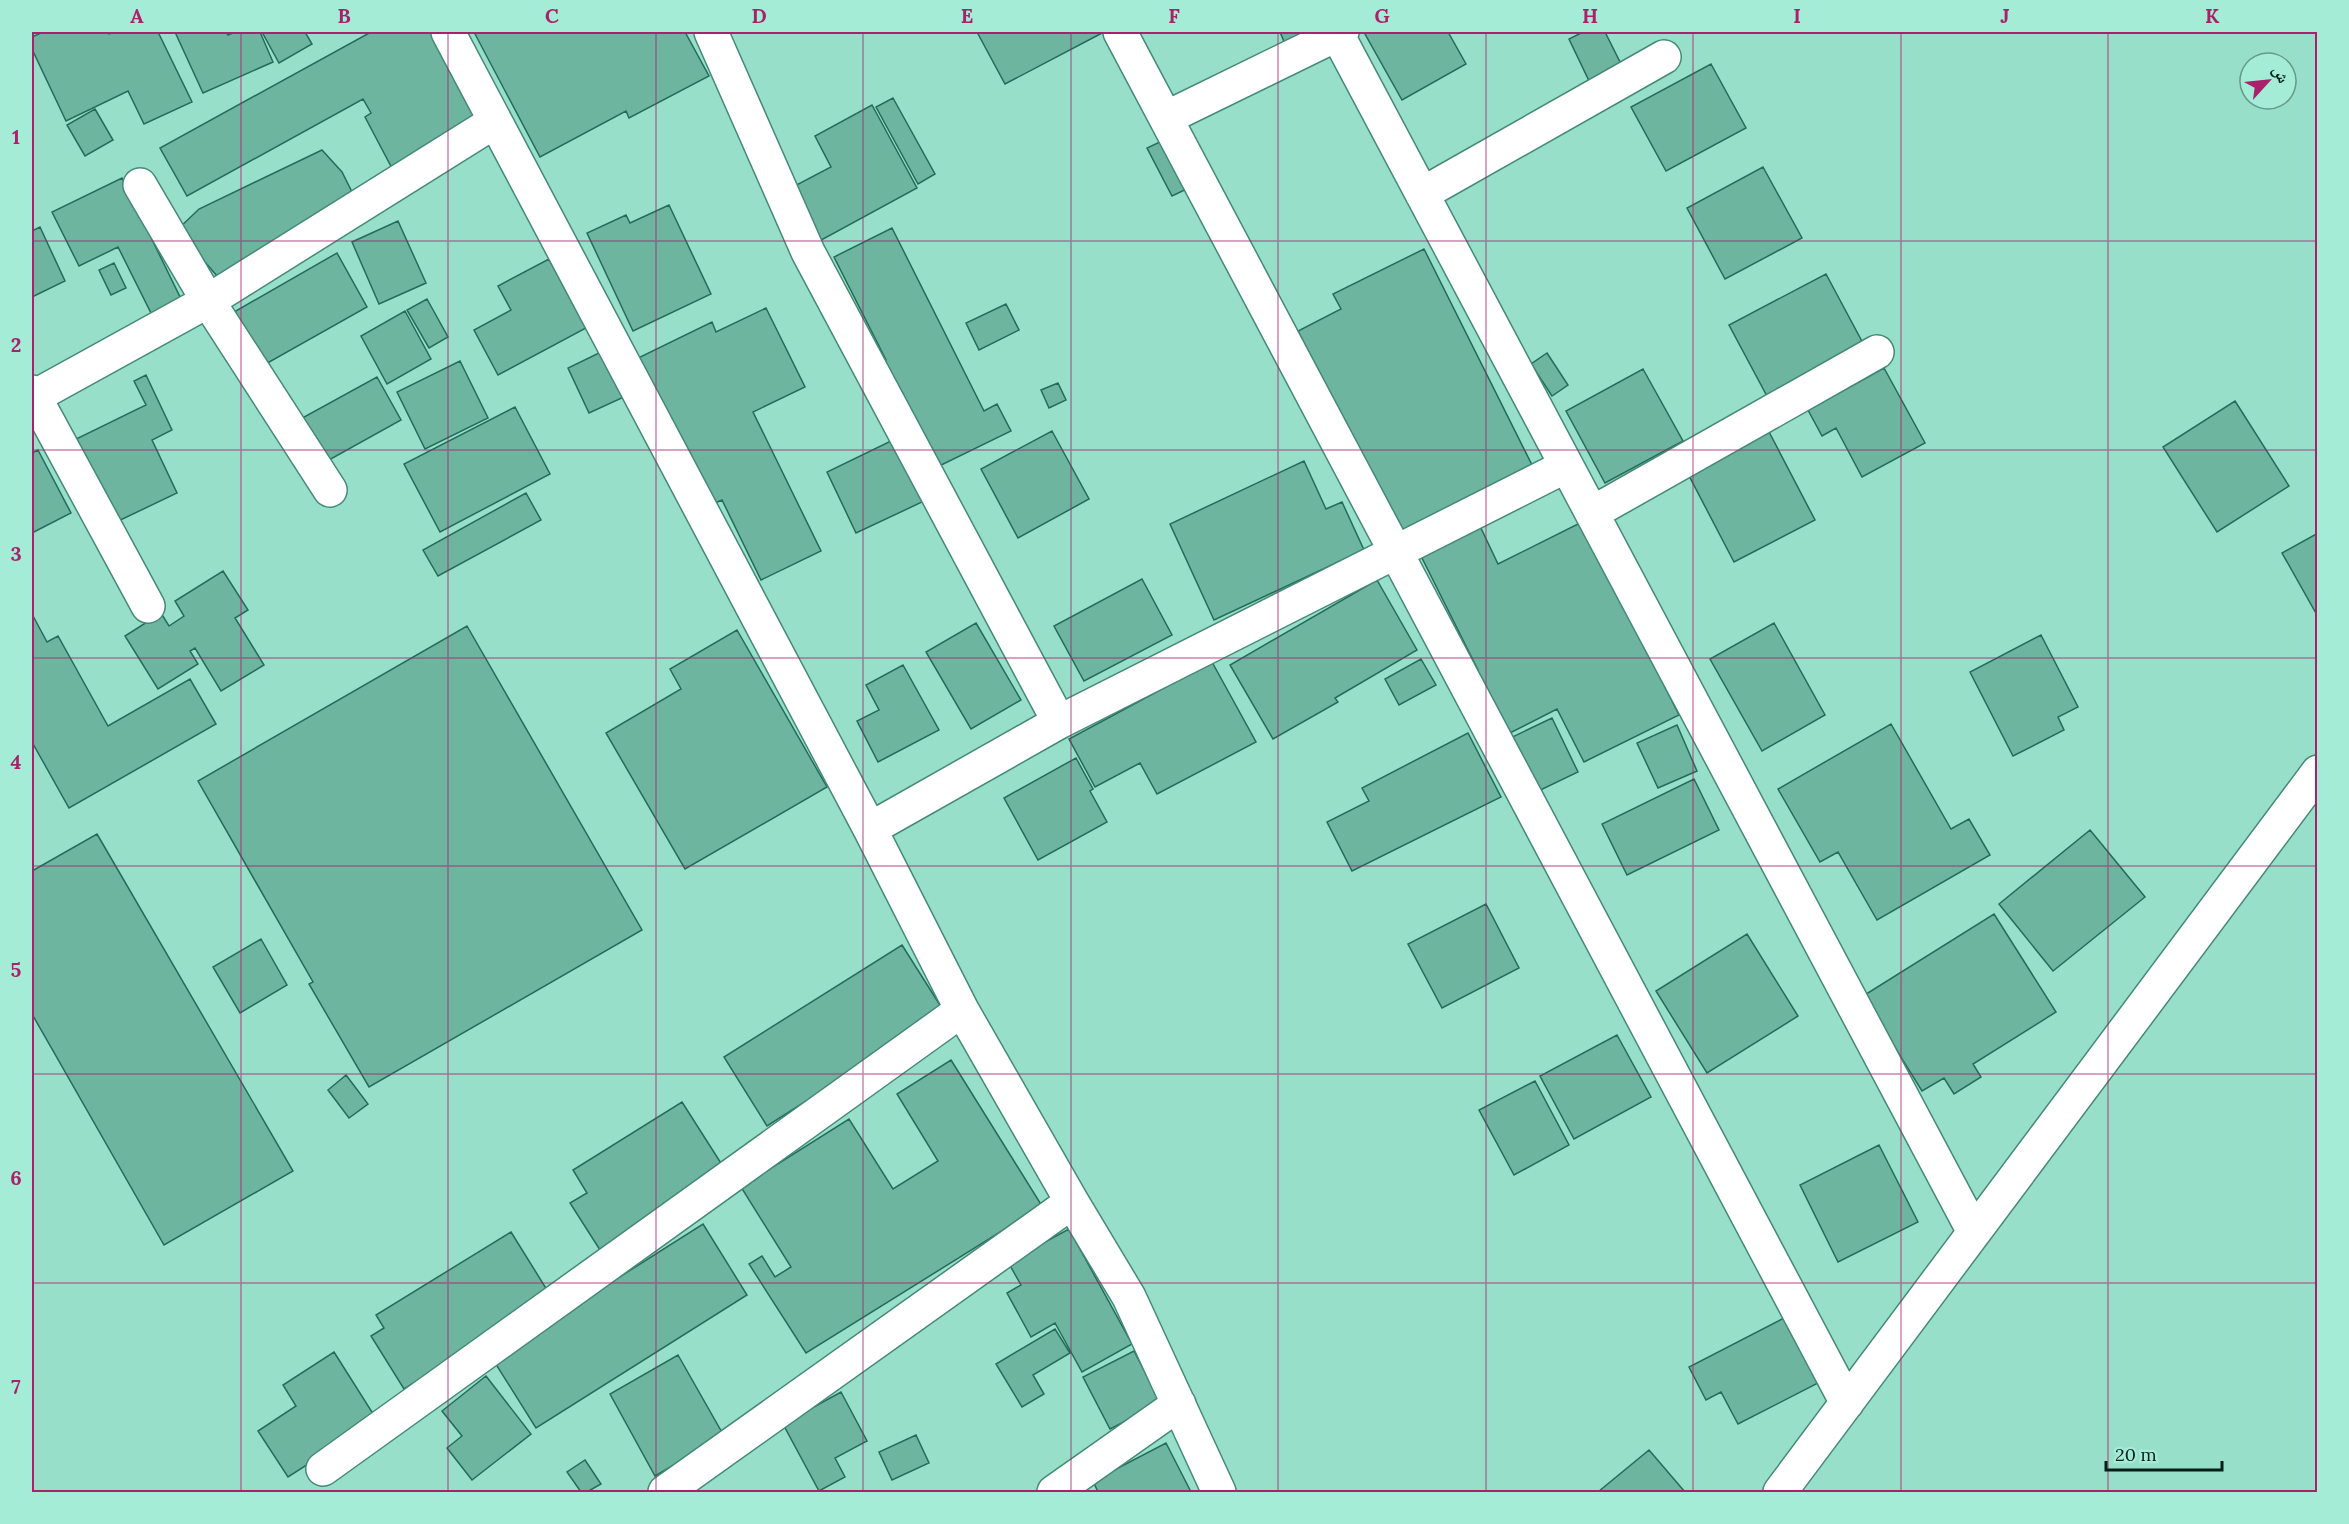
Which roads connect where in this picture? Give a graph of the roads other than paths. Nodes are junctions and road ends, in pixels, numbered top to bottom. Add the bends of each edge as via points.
1 (448, 32) edge
2 (711, 32) edge
3 (1120, 32) edge
4 (1338, 32) edge
5 (1664, 57) dead end
6 (1166, 118) junction
7 (494, 122) junction
8 (140, 185) dead end
9 (1422, 194) junction
10 (208, 301) junction
11 (1877, 352) dead end
12 (32, 395) edge
13 (1566, 466) junction
14 (330, 490) dead end
15 (1592, 513) junction
16 (1395, 550) junction
17 (148, 606) dead end
18 (1059, 722) junction
19 (2318, 772) edge
20 (870, 829) junction
21 (962, 1010) junction
22 (1072, 1202) junction
23 (1974, 1232) junction
24 (1847, 1403) junction
25 (1179, 1404) junction
26 (322, 1469) dead end
27 (665, 1492) edge
28 (1054, 1492) edge
29 (1219, 1492) edge
30 (1780, 1492) edge

1 - 7 street
2 - 18 street via 808,252
3 - 6 street
4 - 6 street
4 - 9 street
5 - 9 street
6 - 16 street
7 - 10 street
7 - 20 street
8 - 10 street
9 - 13 street
10 - 12 street
10 - 14 street
11 - 15 street
12 - 17 street
13 - 15 street
13 - 16 street
15 - 23 street
16 - 18 street
16 - 24 street
18 - 20 street
19 - 23 street
20 - 21 street
21 - 22 street
21 - 26 street
22 - 25 street via 1129,1297
22 - 27 street
23 - 24 street
24 - 30 street
25 - 28 street
25 - 29 street

